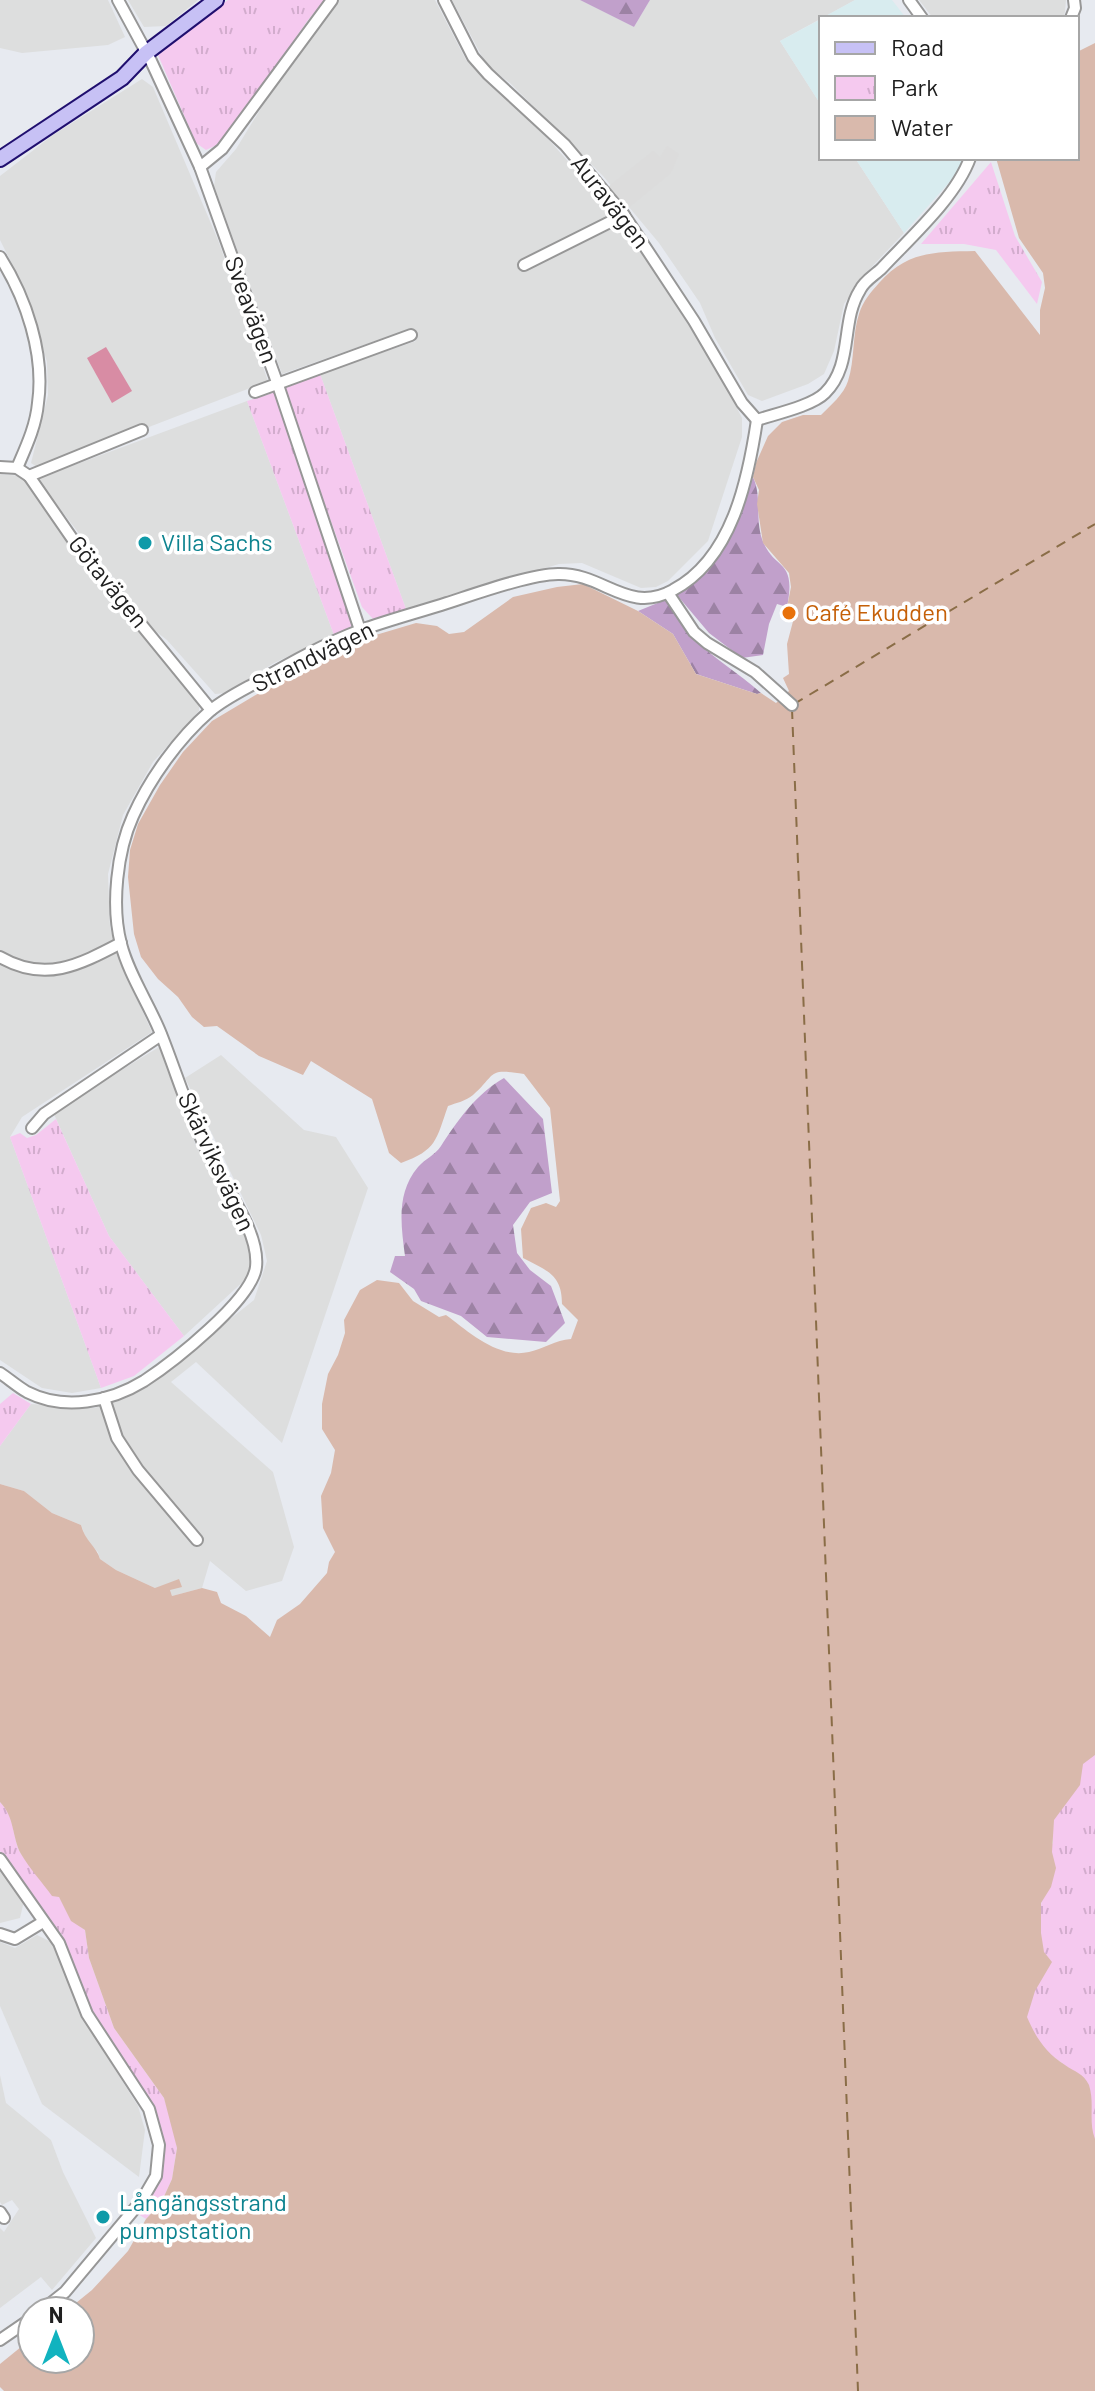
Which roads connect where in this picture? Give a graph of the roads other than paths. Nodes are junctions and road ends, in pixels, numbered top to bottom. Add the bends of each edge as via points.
1 (118, 0) edge
2 (216, 0) edge
3 (332, 0) edge
4 (444, 0) edge
5 (146, 53) junction
6 (0, 159) edge
7 (969, 160) edge
8 (200, 167) junction
9 (624, 215) junction
10 (0, 257) edge
11 (524, 265) dead end
12 (411, 335) dead end
13 (278, 385) junction
14 (255, 392) dead end
15 (757, 420) junction
16 (142, 430) dead end
17 (0, 467) edge
18 (17, 468) junction
19 (29, 476) junction
20 (668, 593) junction
21 (360, 630) junction
22 (792, 705) dead end
23 (211, 710) junction
24 (121, 943) junction
25 (0, 957) edge
26 (161, 1035) junction
27 (32, 1128) dead end
28 (0, 1373) edge
29 (104, 1398) junction
30 (197, 1540) dead end
31 (0, 1859) edge
32 (43, 1922) junction
33 (0, 1934) edge
34 (61, 2295) edge

1 - 5 street, Sveavägen
2 - 5 street
3 - 8 street via 222,149
4 - 9 street, Auravägen via 481,66 565,145
5 - 6 street via 122,78
5 - 8 street, Sveavägen
7 - 15 street via 926,222 860,288 842,370 828,391 819,399
8 - 13 street, Sveavägen
9 - 11 street
9 - 15 street, Auravägen
10 - 18 street via 18,286 38,358 39,402
12 - 13 street
13 - 14 street
13 - 21 street, Sveavägen
15 - 20 street via 738,505 721,540 702,568
16 - 19 street
17 - 18 street
18 - 19 street, Götavägen
19 - 23 street, Götavägen via 78,547
20 - 21 street, Strandvägen via 642,600 587,576 551,574
20 - 22 street via 694,632 755,672
21 - 23 street, Strandvägen via 294,660
23 - 24 street, Strandvägen via 174,749 133,815 117,869
24 - 25 street via 65,969 35,970
24 - 26 street, Skärviksvägen
26 - 27 street via 44,1114
26 - 29 street, Skärviksvägen via 207,1152 252,1236 257,1264 235,1306 153,1375
28 - 29 street, Skärviksvägen via 29,1393 56,1401
29 - 30 street via 117,1438 131,1460
31 - 32 street
32 - 33 street via 15,1939
32 - 34 street via 59,1943 97,2033 149,2109 159,2145 156,2176 142,2200

